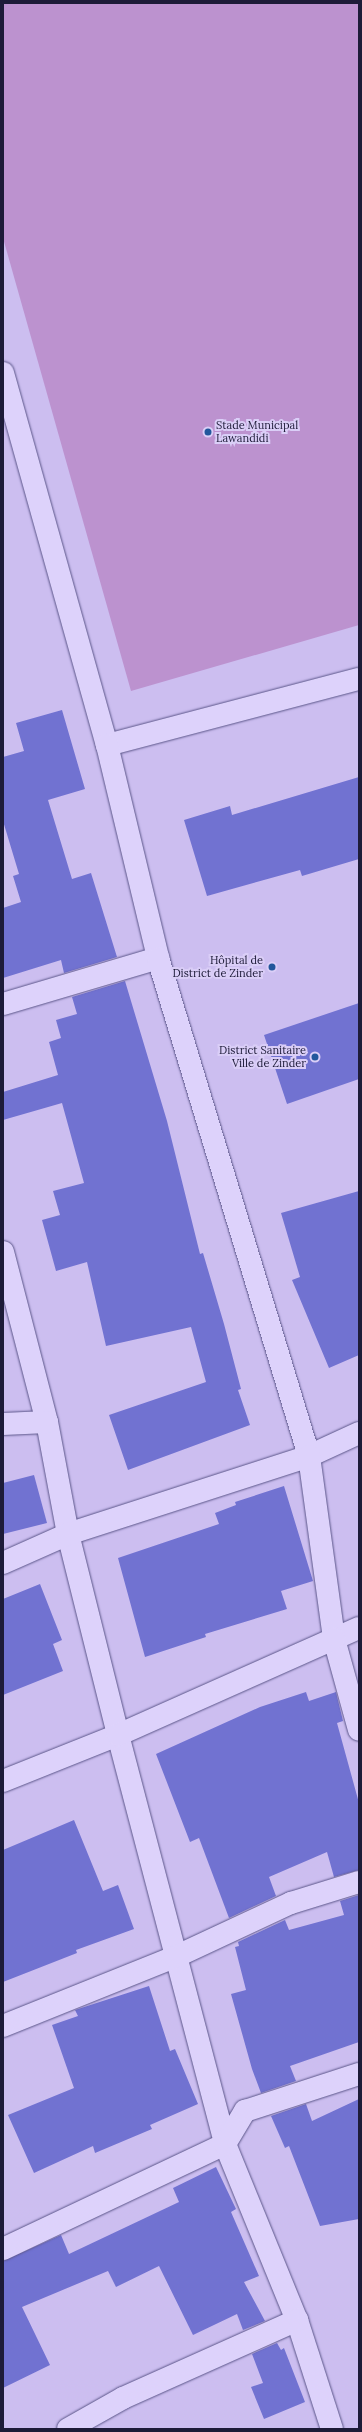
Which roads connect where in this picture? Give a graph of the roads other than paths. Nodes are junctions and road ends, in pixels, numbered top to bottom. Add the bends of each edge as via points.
1 (3, 373) edge
2 (359, 679) edge
3 (107, 745) junction
4 (158, 958) junction
5 (3, 1004) edge
6 (3, 1252) edge
7 (47, 1422) junction
8 (3, 1424) edge
9 (359, 1433) edge
10 (309, 1456) junction
11 (68, 1534) junction
12 (3, 1563) edge
13 (359, 1628) edge
14 (334, 1639) junction
15 (359, 1730) edge
16 (118, 1735) junction
17 (3, 1782) edge
18 (359, 1882) edge
19 (175, 1958) junction
20 (3, 2026) edge
21 (359, 2074) edge
22 (225, 2144) junction
23 (3, 2249) edge
24 (297, 2320) junction
25 (68, 2429) edge
26 (332, 2429) edge

1 - 3 street
2 - 3 street
3 - 4 street
4 - 5 street
4 - 10 street
6 - 7 street
7 - 8 street
7 - 11 street
9 - 10 street
10 - 11 street
10 - 14 street
11 - 12 street
11 - 16 street
13 - 14 street
14 - 15 street
14 - 16 street
16 - 17 street
16 - 19 street
18 - 19 street via 291,1903
19 - 20 street
19 - 22 street
21 - 22 street via 245,2111
22 - 23 street
22 - 24 street
24 - 25 street via 123,2398
24 - 26 street

